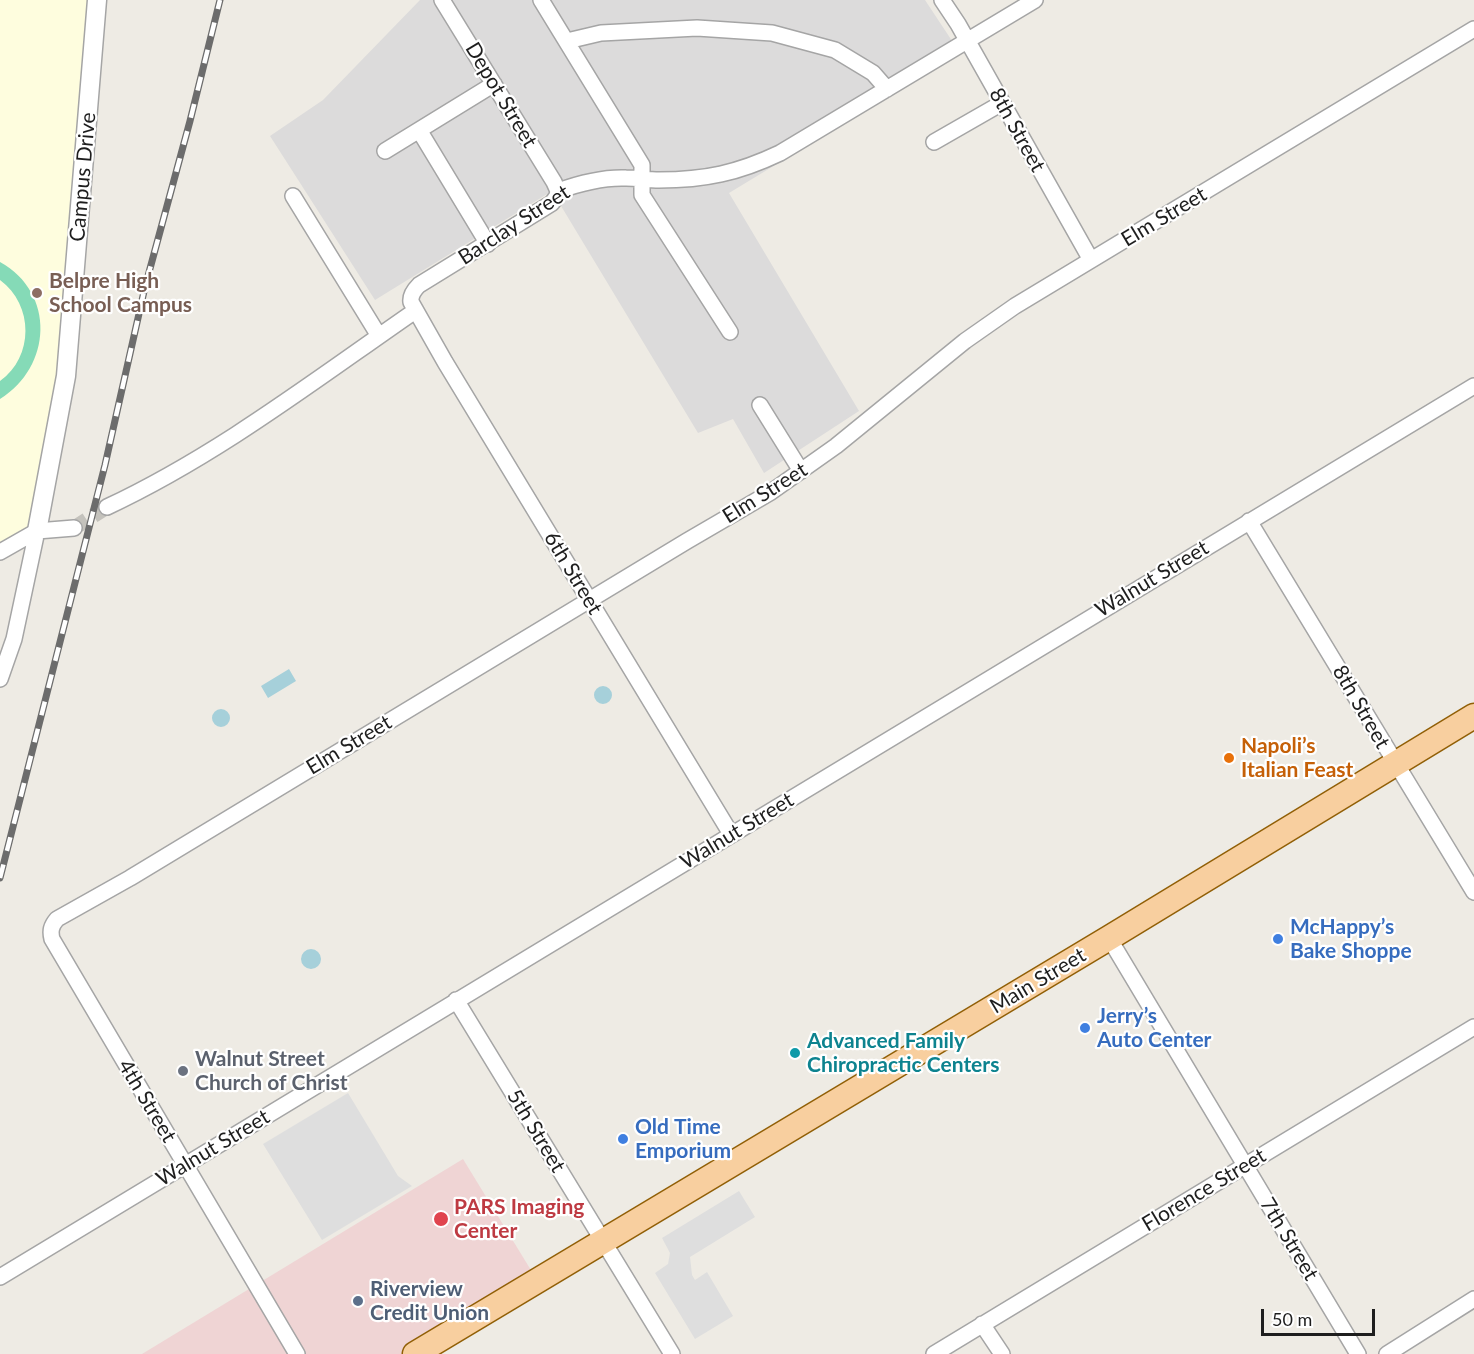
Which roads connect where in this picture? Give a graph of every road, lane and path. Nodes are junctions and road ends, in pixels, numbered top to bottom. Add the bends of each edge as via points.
1 (97, 0) edge
2 (442, 0) edge
3 (542, 0) edge
4 (942, 0) edge
5 (1035, 0) edge
6 (1474, 29) edge
7 (967, 41) junction
8 (567, 42) junction
9 (494, 84) junction
10 (887, 89) junction
11 (1002, 103) junction
12 (419, 130) junction
13 (934, 142) dead end
14 (385, 151) dead end
15 (640, 179) junction
16 (558, 191) junction
17 (293, 196) dead end
18 (489, 244) junction
19 (1091, 260) junction
20 (415, 311) junction
21 (730, 332) dead end
22 (379, 336) junction
23 (1474, 386) edge
24 (760, 405) dead end
25 (801, 471) junction
26 (107, 507) tunnel mouth
27 (1249, 520) junction
28 (74, 528) tunnel mouth
29 (37, 531) junction
30 (0, 552) edge
31 (589, 601) junction
32 (0, 679) edge
33 (1474, 716) edge
34 (1394, 763) junction
35 (731, 834) junction
36 (1474, 892) edge
37 (52, 939) joint
38 (1109, 939) junction
39 (456, 1000) junction
40 (1474, 1027) edge
41 (185, 1165) junction
42 (1245, 1166) junction
43 (603, 1241) junction
44 (0, 1277) edge
45 (1474, 1299) edge
46 (982, 1324) junction
47 (297, 1354) edge
48 (415, 1354) edge
49 (672, 1354) edge
50 (934, 1354) edge
51 (1002, 1354) edge
52 (1358, 1354) edge
53 (1387, 1354) edge

1 - 29 street, Campus Drive via 66,376
2 - 9 street, Depot Street
3 - 8 street
4 - 7 street, 8th Street
5 - 7 street, Barclay Street
6 - 19 street, Elm Street
7 - 10 street, Barclay Street
7 - 11 street, 8th Street
8 - 10 street via 601,33 697,28 772,33 835,50 873,72
8 - 15 street via 642,165
9 - 12 street
9 - 16 street, Depot Street
10 - 15 street, Barclay Street via 755,165 709,177
11 - 13 street
11 - 19 street, 8th Street
12 - 14 street
12 - 18 street
15 - 16 street, Barclay Street via 595,180
15 - 21 street via 642,195
16 - 18 street, Barclay Street via 552,203
17 - 22 street
18 - 20 street, Barclay Street via 419,285 411,298
19 - 25 street, Elm Street via 965,341
20 - 22 street
20 - 31 street, 6th Street
22 - 26 street via 261,419 152,487
23 - 27 street, Walnut Street
24 - 25 street
25 - 31 street, Elm Street
27 - 34 street, 8th Street
27 - 35 street, Walnut Street
28 - 29 street
29 - 30 street
29 - 32 street via 14,639
31 - 35 street, 6th Street
31 - 37 street, Elm Street via 57,919 52,924
33 - 34 main road, Main Street
34 - 36 street, 8th Street
34 - 38 main road, Main Street
35 - 39 street, Walnut Street
37 - 41 street, 4th Street
38 - 42 street, 7th Street
38 - 43 main road, Main Street
39 - 41 street, Walnut Street
39 - 43 street, 5th Street
40 - 42 street, Florence Street
41 - 44 street, Walnut Street
41 - 47 street, 4th Street
42 - 46 street, Florence Street
42 - 52 street, 7th Street
43 - 48 main road, Main Street
43 - 49 street, 5th Street
45 - 53 street
46 - 50 street, Florence Street
46 - 51 street

